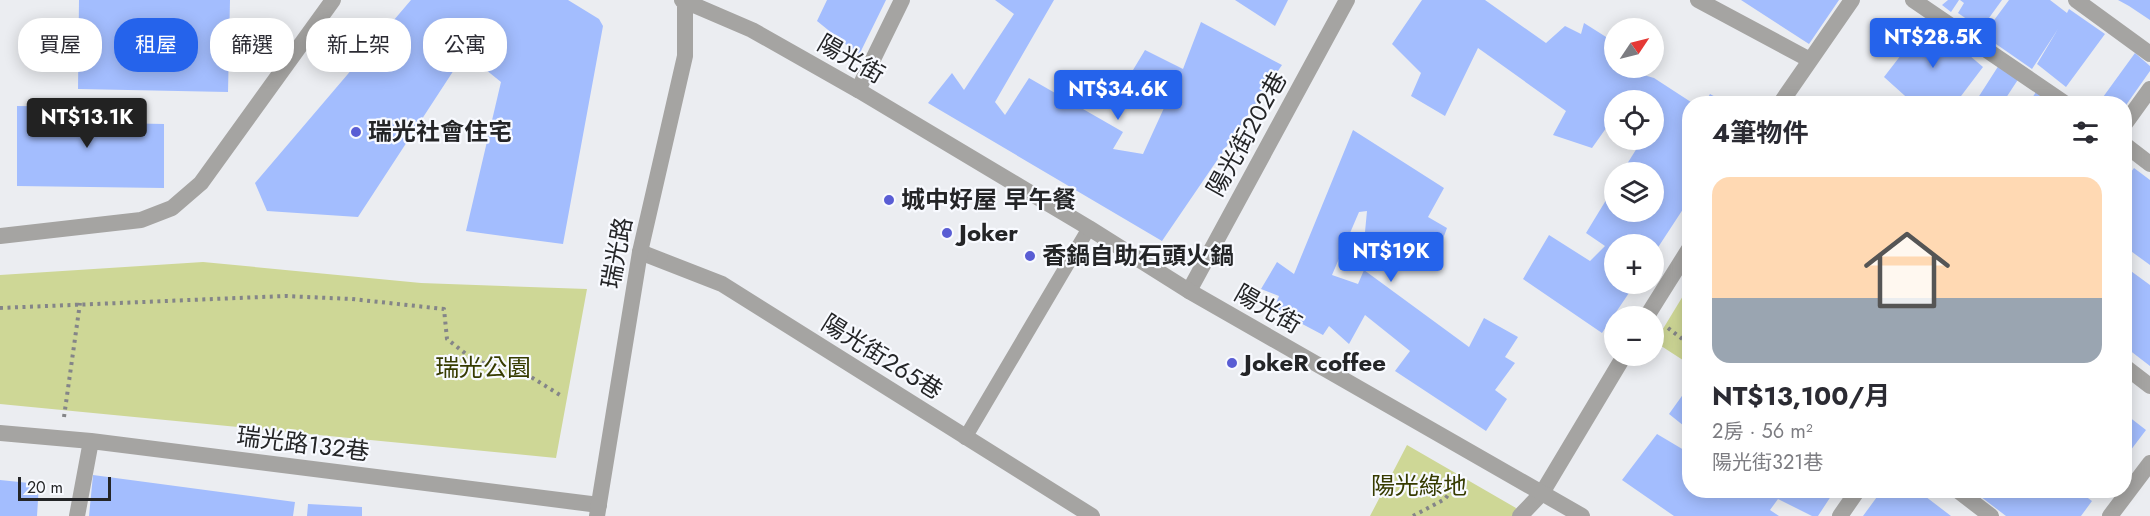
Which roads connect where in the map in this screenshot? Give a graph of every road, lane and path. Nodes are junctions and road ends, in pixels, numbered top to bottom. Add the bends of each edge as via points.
1 (333, 0) edge
2 (902, 0) edge
3 (1347, 0) edge
4 (1698, 0) edge
5 (1852, 0) edge
6 (1913, 0) edge
7 (2076, 0) edge
8 (684, 1) edge
9 (2150, 54) edge
10 (1810, 60) junction
11 (2150, 89) edge
12 (858, 90) junction
13 (1785, 96) edge
14 (2054, 96) edge
15 (2132, 113) edge
16 (2132, 150) edge
17 (2150, 164) edge
18 (1089, 228) junction
19 (0, 236) edge
20 (640, 252) junction
21 (1682, 264) edge
22 (1189, 291) junction
23 (81, 303) junction
24 (1662, 306) edge
25 (0, 308) edge
26 (1664, 326) edge
27 (1682, 339) edge
28 (1618, 366) edge
29 (2132, 372) edge
30 (2150, 386) edge
31 (560, 395) dead end
32 (0, 433) edge
33 (60, 438) junction
34 (965, 438) junction
35 (91, 441) junction
36 (2150, 462) edge
37 (1462, 477) dead end
38 (2132, 486) edge
39 (1542, 493) junction
40 (1852, 498) edge
41 (1967, 498) edge
42 (2123, 498) edge
43 (598, 510) edge
44 (77, 516) edge
45 (1092, 516) edge
46 (1413, 516) edge
47 (1520, 516) edge
48 (1582, 516) edge
49 (1840, 516) edge
50 (1991, 516) edge
51 (2110, 516) edge

1 - 19 street via 201,183 172,208 141,220
2 - 12 street
3 - 22 street, 陽光街202巷
4 - 10 street
5 - 10 street
6 - 14 street
7 - 9 street
8 - 12 street, 陽光街 via 752,30
8 - 20 street, 瑞光路 via 685,56
10 - 13 street
11 - 15 street
12 - 18 street, 陽光街
16 - 17 street
18 - 22 street, 陽光街
18 - 34 lane
20 - 34 street, 陽光街265巷 via 723,284
20 - 43 street, 瑞光路
21 - 24 street
22 - 39 street, 陽光街
23 - 25 path
23 - 31 path via 285,296 444,309 447,339 475,361 523,372
23 - 33 path
26 - 27 path
28 - 39 street
29 - 30 street
32 - 33 street, 瑞光路132巷
33 - 35 street, 瑞光路132巷
34 - 45 street, 陽光街265巷
35 - 43 street, 瑞光路132巷
35 - 44 street
36 - 38 street
37 - 46 path via 1445,499
39 - 47 street
39 - 48 street, 陽光街
40 - 49 street
41 - 50 street
42 - 51 street

